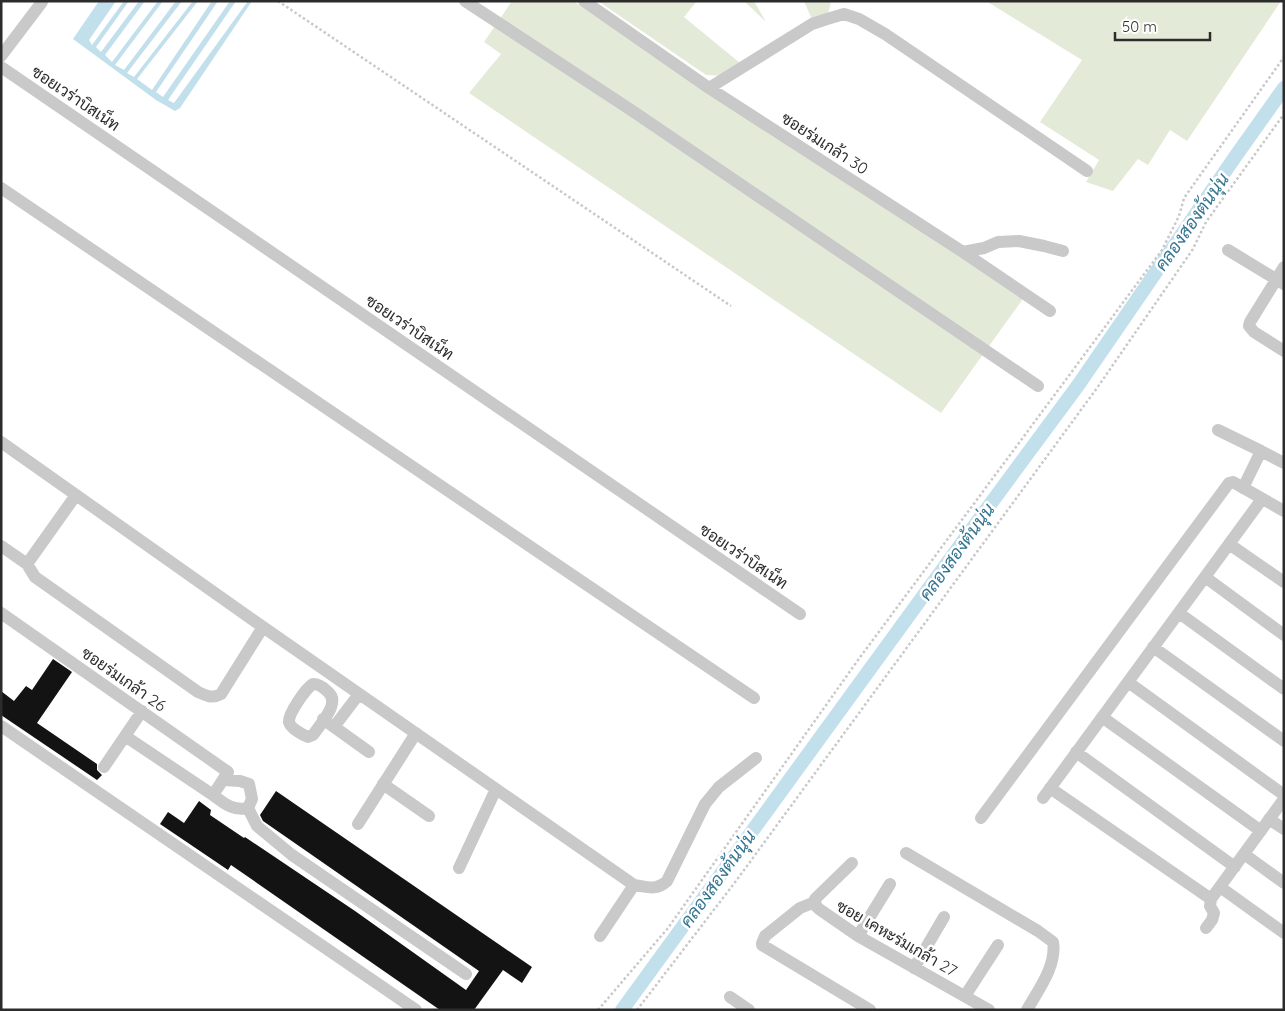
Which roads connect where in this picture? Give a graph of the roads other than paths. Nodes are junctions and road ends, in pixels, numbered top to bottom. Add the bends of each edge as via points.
1 (465, 1) edge
2 (584, 1) edge
3 (42, 2) edge
4 (1, 56) edge
5 (1, 67) edge
6 (709, 88) junction
7 (1086, 171) dead end
8 (1, 188) edge
9 (1228, 250) dead end
10 (963, 252) junction
11 (1062, 252) dead end
12 (1284, 267) edge
13 (1280, 282) edge
14 (1050, 311) dead end
15 (1284, 351) edge
16 (1038, 386) dead end
17 (1218, 430) dead end
18 (1, 442) edge
19 (1261, 451) junction
20 (1284, 463) edge
21 (1243, 488) junction
22 (76, 495) junction
23 (1262, 499) junction
24 (1284, 511) edge
25 (1229, 544) junction
26 (1, 546) edge
27 (27, 564) junction
28 (1205, 577) junction
29 (1284, 582) edge
30 (1, 613) edge
31 (1179, 613) junction
32 (800, 614) dead end
33 (263, 628) junction
34 (1284, 635) edge
35 (1153, 647) junction
36 (1128, 682) junction
37 (1284, 689) edge
38 (359, 694) junction
39 (754, 698) dead end
40 (142, 711) junction
41 (1102, 717) junction
42 (323, 719) dead end
43 (1, 726) edge
44 (334, 727) junction
45 (416, 733) junction
46 (125, 736) junction
47 (1284, 741) edge
48 (369, 752) dead end
49 (1076, 752) junction
50 (756, 758) dead end
51 (104, 766) dead end
52 (225, 776) junction
53 (383, 784) junction
54 (496, 789) junction
55 (209, 793) junction
56 (1284, 795) edge
57 (1284, 799) edge
58 (248, 808) junction
59 (428, 816) dead end
60 (982, 818) dead end
61 (1270, 819) junction
62 (358, 824) dead end
63 (1284, 829) edge
64 (1261, 831) junction
65 (906, 853) dead end
66 (1244, 854) junction
67 (852, 863) dead end
68 (1235, 867) junction
69 (459, 868) dead end
70 (1284, 883) edge
71 (634, 884) junction
72 (890, 884) dead end
73 (1220, 887) junction
74 (1211, 900) junction
75 (815, 902) junction
76 (944, 918) dead end
77 (1206, 928) dead end
78 (1284, 933) edge
79 (600, 936) dead end
80 (858, 936) junction
81 (998, 946) dead end
82 (914, 968) junction
83 (466, 974) dead end
84 (965, 996) junction
85 (730, 997) dead end
86 (416, 1010) edge
87 (749, 1010) edge
88 (870, 1010) edge
89 (988, 1010) edge
90 (1027, 1010) edge

1 - 16 street
2 - 6 street, ซอยร่มเกล้า 30
3 - 4 street
5 - 32 street, ซอยเวร่าบิสเน็ท
6 - 7 street via 812,24 844,14 885,34
6 - 10 street, ซอยร่มเกล้า 30
8 - 39 street
9 - 13 street
10 - 11 street via 998,242 1018,241
10 - 14 street, ซอยร่มเกล้า 30
12 - 13 street
13 - 15 street via 1249,326
17 - 19 street
18 - 22 street
19 - 20 street
19 - 21 street
21 - 23 street
21 - 60 street via 1229,483
22 - 27 street
22 - 33 street
23 - 24 street
23 - 25 street
25 - 28 street
25 - 29 street
26 - 27 street
27 - 33 street via 36,577 208,697 221,694
28 - 31 street
28 - 34 street
30 - 40 street, ซอยร่มเกล้า 26
31 - 35 street
31 - 37 street
33 - 38 street
35 - 36 street
35 - 47 street
36 - 41 street
36 - 56 street
38 - 44 street
38 - 45 street
40 - 46 street
40 - 52 street, ซอยร่มเกล้า 26
41 - 49 street
41 - 64 street
42 - 44 street
43 - 86 street
44 - 48 street
45 - 53 street
45 - 54 street
46 - 51 street
46 - 55 street
49 - 68 street
49 - 74 street via 1046,793
50 - 71 street via 720,787 705,804 667,881 661,887 652,888
52 - 55 street
52 - 58 street via 249,784 252,799
53 - 59 street
53 - 62 street
54 - 69 street
54 - 71 street
55 - 58 street via 229,807
57 - 61 street
58 - 83 street via 257,826 292,855
61 - 63 street
61 - 64 street
64 - 66 street
65 - 90 street via 1054,942 1052,962
66 - 68 street
66 - 70 street
67 - 75 street, ซอย เคหะร่มเกล้า 27
68 - 73 street
71 - 79 street
72 - 80 street
73 - 74 street
73 - 78 street
74 - 77 street via 1214,913
75 - 80 street, ซอย เคหะร่มเกล้า 27 via 823,913
75 - 88 street via 800,908 765,936 764,948
76 - 82 street
80 - 82 street, ซอย เคหะร่มเกล้า 27
81 - 84 street
82 - 84 street, ซอย เคหะร่มเกล้า 27
84 - 89 street, ซอย เคหะร่มเกล้า 27
85 - 87 street

